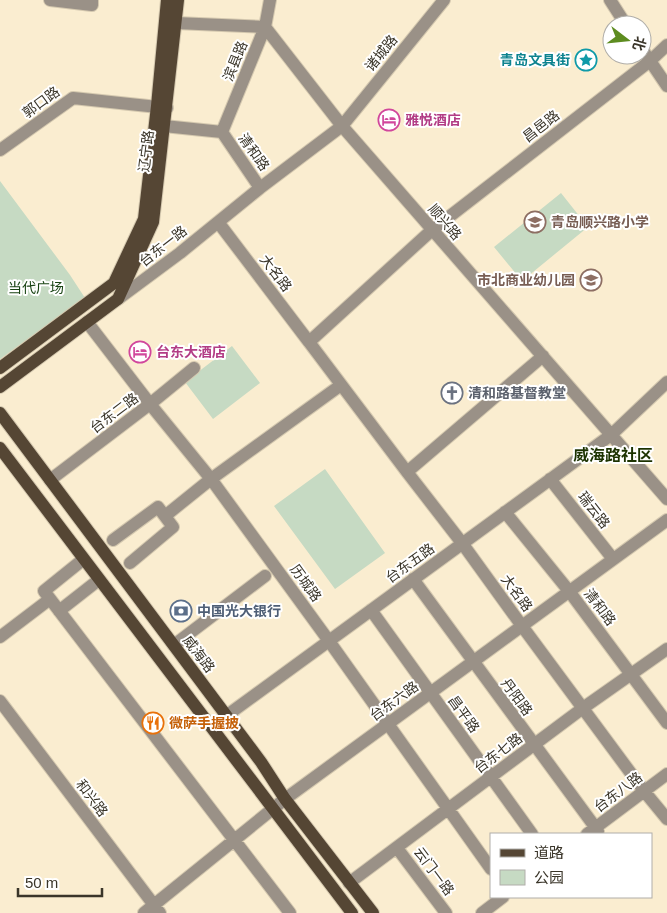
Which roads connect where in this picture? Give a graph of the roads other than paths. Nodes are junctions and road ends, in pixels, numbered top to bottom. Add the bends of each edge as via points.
1 (50, 0) edge
2 (92, 0) edge
3 (168, 0) edge
4 (178, 0) edge
5 (270, 0) edge
6 (444, 0) edge
7 (610, 0) edge
8 (620, 15) edge
9 (176, 23) junction
10 (265, 27) junction
11 (667, 45) edge
12 (652, 59) edge
13 (652, 64) edge
14 (645, 65) edge
15 (667, 86) edge
16 (162, 107) junction
17 (164, 126) junction
18 (342, 126) junction
19 (222, 132) junction
20 (0, 150) edge
21 (260, 188) junction
22 (218, 222) junction
23 (432, 230) junction
24 (118, 299) junction
25 (87, 322) junction
26 (309, 342) junction
27 (543, 356) junction
28 (0, 368) edge
29 (194, 368) dead end
30 (667, 382) edge
31 (341, 385) junction
32 (0, 388) edge
33 (150, 404) junction
34 (0, 413) edge
35 (611, 434) junction
36 (0, 448) edge
37 (407, 472) junction
38 (211, 479) junction
39 (550, 479) junction
40 (50, 480) junction
41 (667, 499) edge
42 (505, 512) junction
43 (165, 516) junction
44 (667, 520) edge
45 (113, 540) dead end
46 (462, 543) junction
47 (613, 559) junction
48 (80, 562) dead end
49 (130, 563) dead end
50 (264, 576) dead end
51 (413, 579) junction
52 (96, 582) dead end
53 (569, 592) junction
54 (50, 600) junction
55 (371, 610) junction
56 (59, 611) junction
57 (522, 626) junction
58 (0, 638) edge
59 (329, 641) junction
60 (174, 645) junction
61 (667, 649) edge
62 (473, 661) junction
63 (631, 674) junction
64 (430, 693) junction
65 (0, 701) edge
66 (584, 708) junction
67 (226, 716) junction
68 (388, 724) junction
69 (667, 724) edge
70 (534, 745) junction
71 (667, 774) edge
72 (491, 777) junction
73 (667, 780) edge
74 (646, 793) junction
75 (285, 799) junction
76 (273, 809) junction
77 (448, 810) junction
78 (667, 820) edge
79 (594, 832) edge
80 (531, 833) edge
81 (234, 840) junction
82 (397, 848) junction
83 (490, 868) edge
84 (349, 883) junction
85 (502, 898) edge
86 (510, 898) edge
87 (152, 910) edge
88 (290, 913) edge
89 (352, 913) edge
90 (373, 913) edge
91 (446, 913) edge
92 (482, 913) edge
93 (490, 913) edge

1 - 2 street via 92,5
3 - 16 main road, 辽宁路
4 - 9 main road, 辽宁路
5 - 10 street, 滨县路
6 - 18 street, 诸城路
7 - 8 street
9 - 10 street
9 - 16 main road, 辽宁路
10 - 18 street, 顺兴路
10 - 19 street, 滨县路
11 - 12 street, 昌邑路
13 - 15 street
14 - 23 street, 昌邑路
16 - 17 main road, 辽宁路
16 - 20 street, 郭口路 via 73,98
16 - 28 main road, 辽宁路 via 144,219 114,283
17 - 19 street, 清和路
17 - 24 main road, 辽宁路 via 153,222
18 - 21 street, 台东一路
18 - 23 street, 顺兴路
19 - 21 street, 清和路
21 - 22 street, 台东一路
22 - 24 street, 台东一路
22 - 26 street, 大名路
23 - 26 street, 昌邑路
23 - 27 street, 顺兴路
24 - 25 main road, 台东一路
25 - 32 main road, 台东一路
25 - 33 street, 历城路
26 - 31 street, 大名路
27 - 35 street, 顺兴路
27 - 37 street
29 - 33 street, 台东二路
30 - 35 street, 台东五路
31 - 37 street, 大名路
31 - 38 street
33 - 38 street, 历城路
33 - 40 street, 台东二路
34 - 40 main road, 威海路
35 - 39 street, 台东五路
35 - 41 street, 顺兴路
36 - 76 main road
37 - 46 street, 大名路
38 - 43 street
38 - 59 street, 历城路
39 - 42 street, 台东五路
39 - 47 street, 瑞云路
40 - 60 main road, 威海路
42 - 46 street, 台东五路
42 - 53 street, 清和路
43 - 45 street via 158,507
43 - 49 street via 173,527
44 - 47 street, 台东六路
46 - 51 street, 台东五路
46 - 57 street, 大名路
47 - 53 street, 台东六路
48 - 54 street via 44,592
50 - 60 street
51 - 55 street, 台东五路
51 - 62 street, 丹阳路
52 - 56 street
53 - 57 street, 台东六路
53 - 63 street, 清和路
54 - 56 street
54 - 58 street
55 - 59 street, 台东五路
55 - 64 street, 昌平路
56 - 81 street
57 - 62 street, 台东六路
57 - 66 street, 大名路
59 - 67 street, 台东五路
59 - 68 street, 历城路
60 - 67 main road, 威海路
61 - 63 street, 台东七路
62 - 64 street, 台东六路
62 - 70 street, 丹阳路
63 - 66 street, 台东七路
63 - 69 street, 清和路
64 - 68 street, 台东六路
64 - 72 street, 昌平路
65 - 87 street, 和兴路
66 - 70 street, 台东七路
66 - 74 street, 大名路
67 - 75 main road, 威海路
68 - 75 street, 台东六路
68 - 77 street, 历城路
70 - 72 street, 台东七路
70 - 79 street, 丹阳路
71 - 74 street, 台东八路
72 - 77 street, 台东七路
72 - 80 street, 昌平路
73 - 74 street, 台东八路
74 - 78 street, 大名路
74 - 79 street, 台东八路
75 - 76 street, 台东六路
75 - 84 main road, 威海路
76 - 81 street, 台东六路
76 - 89 main road
77 - 82 street, 台东七路
77 - 83 street, 历城路
81 - 87 street, 台东六路
81 - 88 street
82 - 84 street, 台东七路
82 - 91 street, 云门一路
84 - 90 main road, 威海路
85 - 92 street
86 - 93 street

